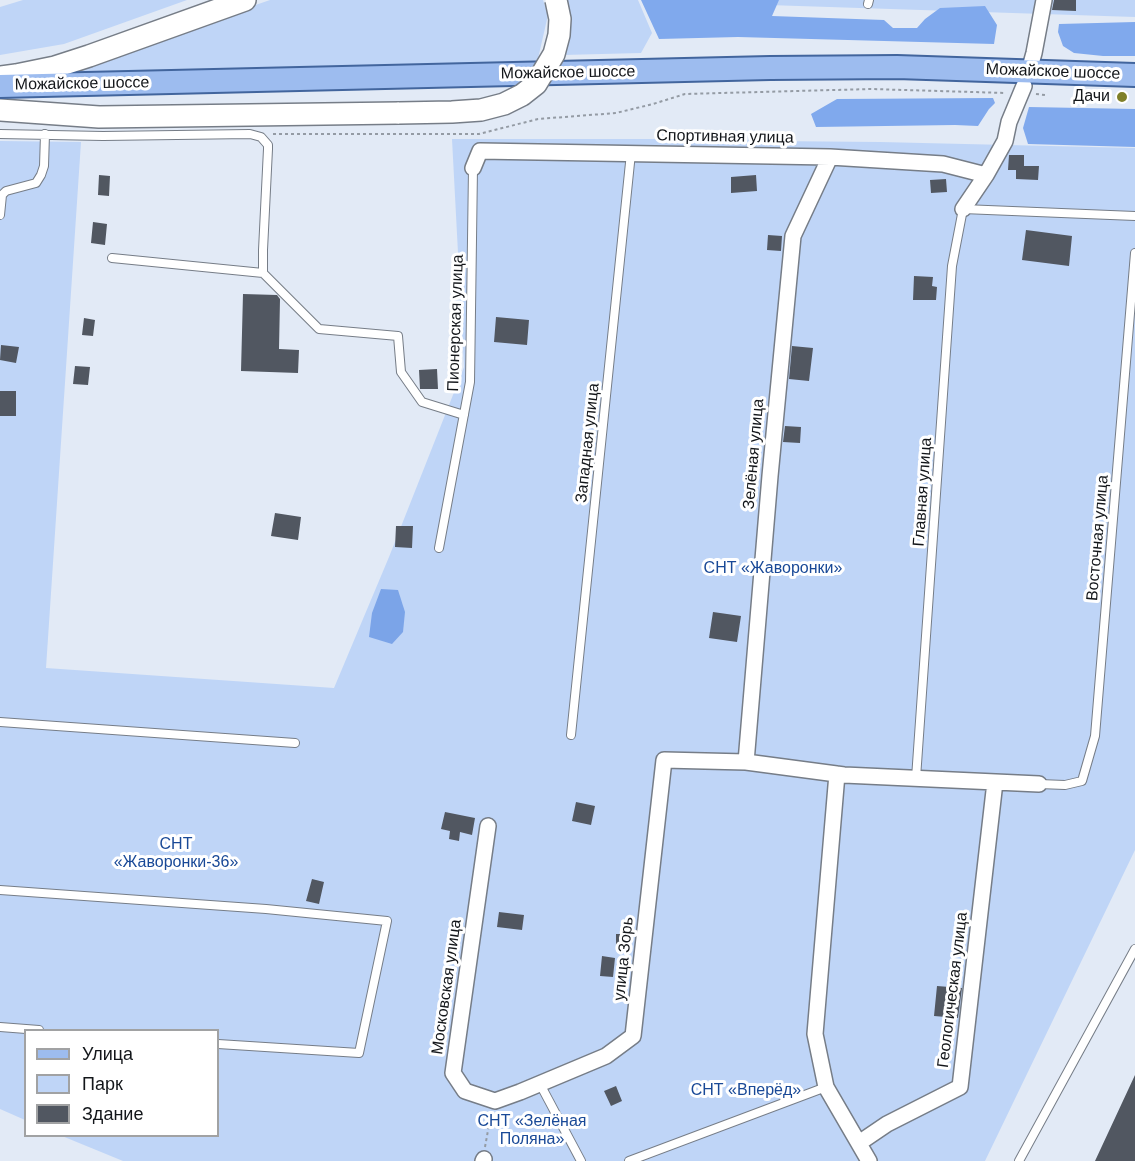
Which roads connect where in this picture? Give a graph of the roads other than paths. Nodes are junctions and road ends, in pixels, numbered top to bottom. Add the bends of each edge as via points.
1 (245, 0) edge
2 (556, 0) edge
3 (1043, 7) edge
4 (1135, 75) edge
5 (0, 77) edge
6 (1024, 83) junction
7 (0, 86) edge
8 (1135, 89) edge
9 (0, 101) edge
10 (0, 110) edge
11 (0, 134) edge
12 (45, 134) junction
13 (631, 153) junction
14 (830, 157) junction
15 (473, 168) joint
16 (986, 175) junction
17 (1, 195) edge
18 (963, 209) junction
19 (0, 214) edge
20 (1135, 216) edge
21 (1135, 253) edge
22 (112, 258) dead end
23 (263, 273) junction
24 (464, 415) junction
25 (439, 548) dead end
26 (0, 722) edge
27 (571, 735) dead end
28 (295, 743) dead end
29 (746, 762) junction
30 (837, 774) junction
31 (916, 778) junction
32 (995, 782) junction
33 (1039, 784) joint
34 (488, 826) dead end
35 (0, 890) edge
36 (1135, 949) edge
37 (0, 1027) edge
38 (26, 1029) edge
39 (219, 1044) edge
40 (540, 1084) junction
41 (826, 1086) junction
42 (520, 1092) joint
43 (860, 1143) junction
44 (581, 1161) edge
45 (629, 1161) edge
46 (869, 1161) edge
47 (1019, 1161) edge

1 - 5 main road via 46,70
2 - 10 main road, bridge via 559,35 554,54 536,84 504,105 481,110 99,117
3 - 6 street
4 - 6 main road, Можайское шоссе
6 - 7 main road, Можайское шоссе via 897,67
6 - 8 main road, Можайское шоссе
6 - 9 main road, Можайское шоссе via 771,82
6 - 16 street via 1005,141
11 - 12 lane
12 - 17 lane via 44,166 36,183
12 - 23 lane via 261,137 268,145
13 - 14 street, Спортивная улица
13 - 15 street, Спортивная улица via 480,151
13 - 27 lane, Западная улица
14 - 16 street, Спортивная улица via 943,164
14 - 29 street, Зелёная улица via 793,236
15 - 24 lane, Пионерская улица via 470,382
16 - 18 street
17 - 19 lane
18 - 20 lane
18 - 31 lane, Главная улица via 952,266
21 - 33 lane, Восточная улица via 1095,736 1082,781
22 - 23 lane
23 - 24 lane via 319,328 398,336 401,372 422,402
24 - 25 lane, Пионерская улица
26 - 28 lane
29 - 30 street
29 - 40 street, улица Зорь via 664,760 633,1036 606,1056
30 - 31 street
30 - 41 street via 815,1034
31 - 32 street
32 - 33 street
32 - 43 street, Геологическая улица via 960,1087 887,1124
34 - 42 street, Московская улица via 453,1073 465,1091 495,1101
35 - 39 lane via 387,921 359,1053
36 - 47 lane
37 - 38 lane
40 - 42 street, улица Зорь
40 - 44 lane
41 - 43 street
41 - 45 lane
43 - 46 street

